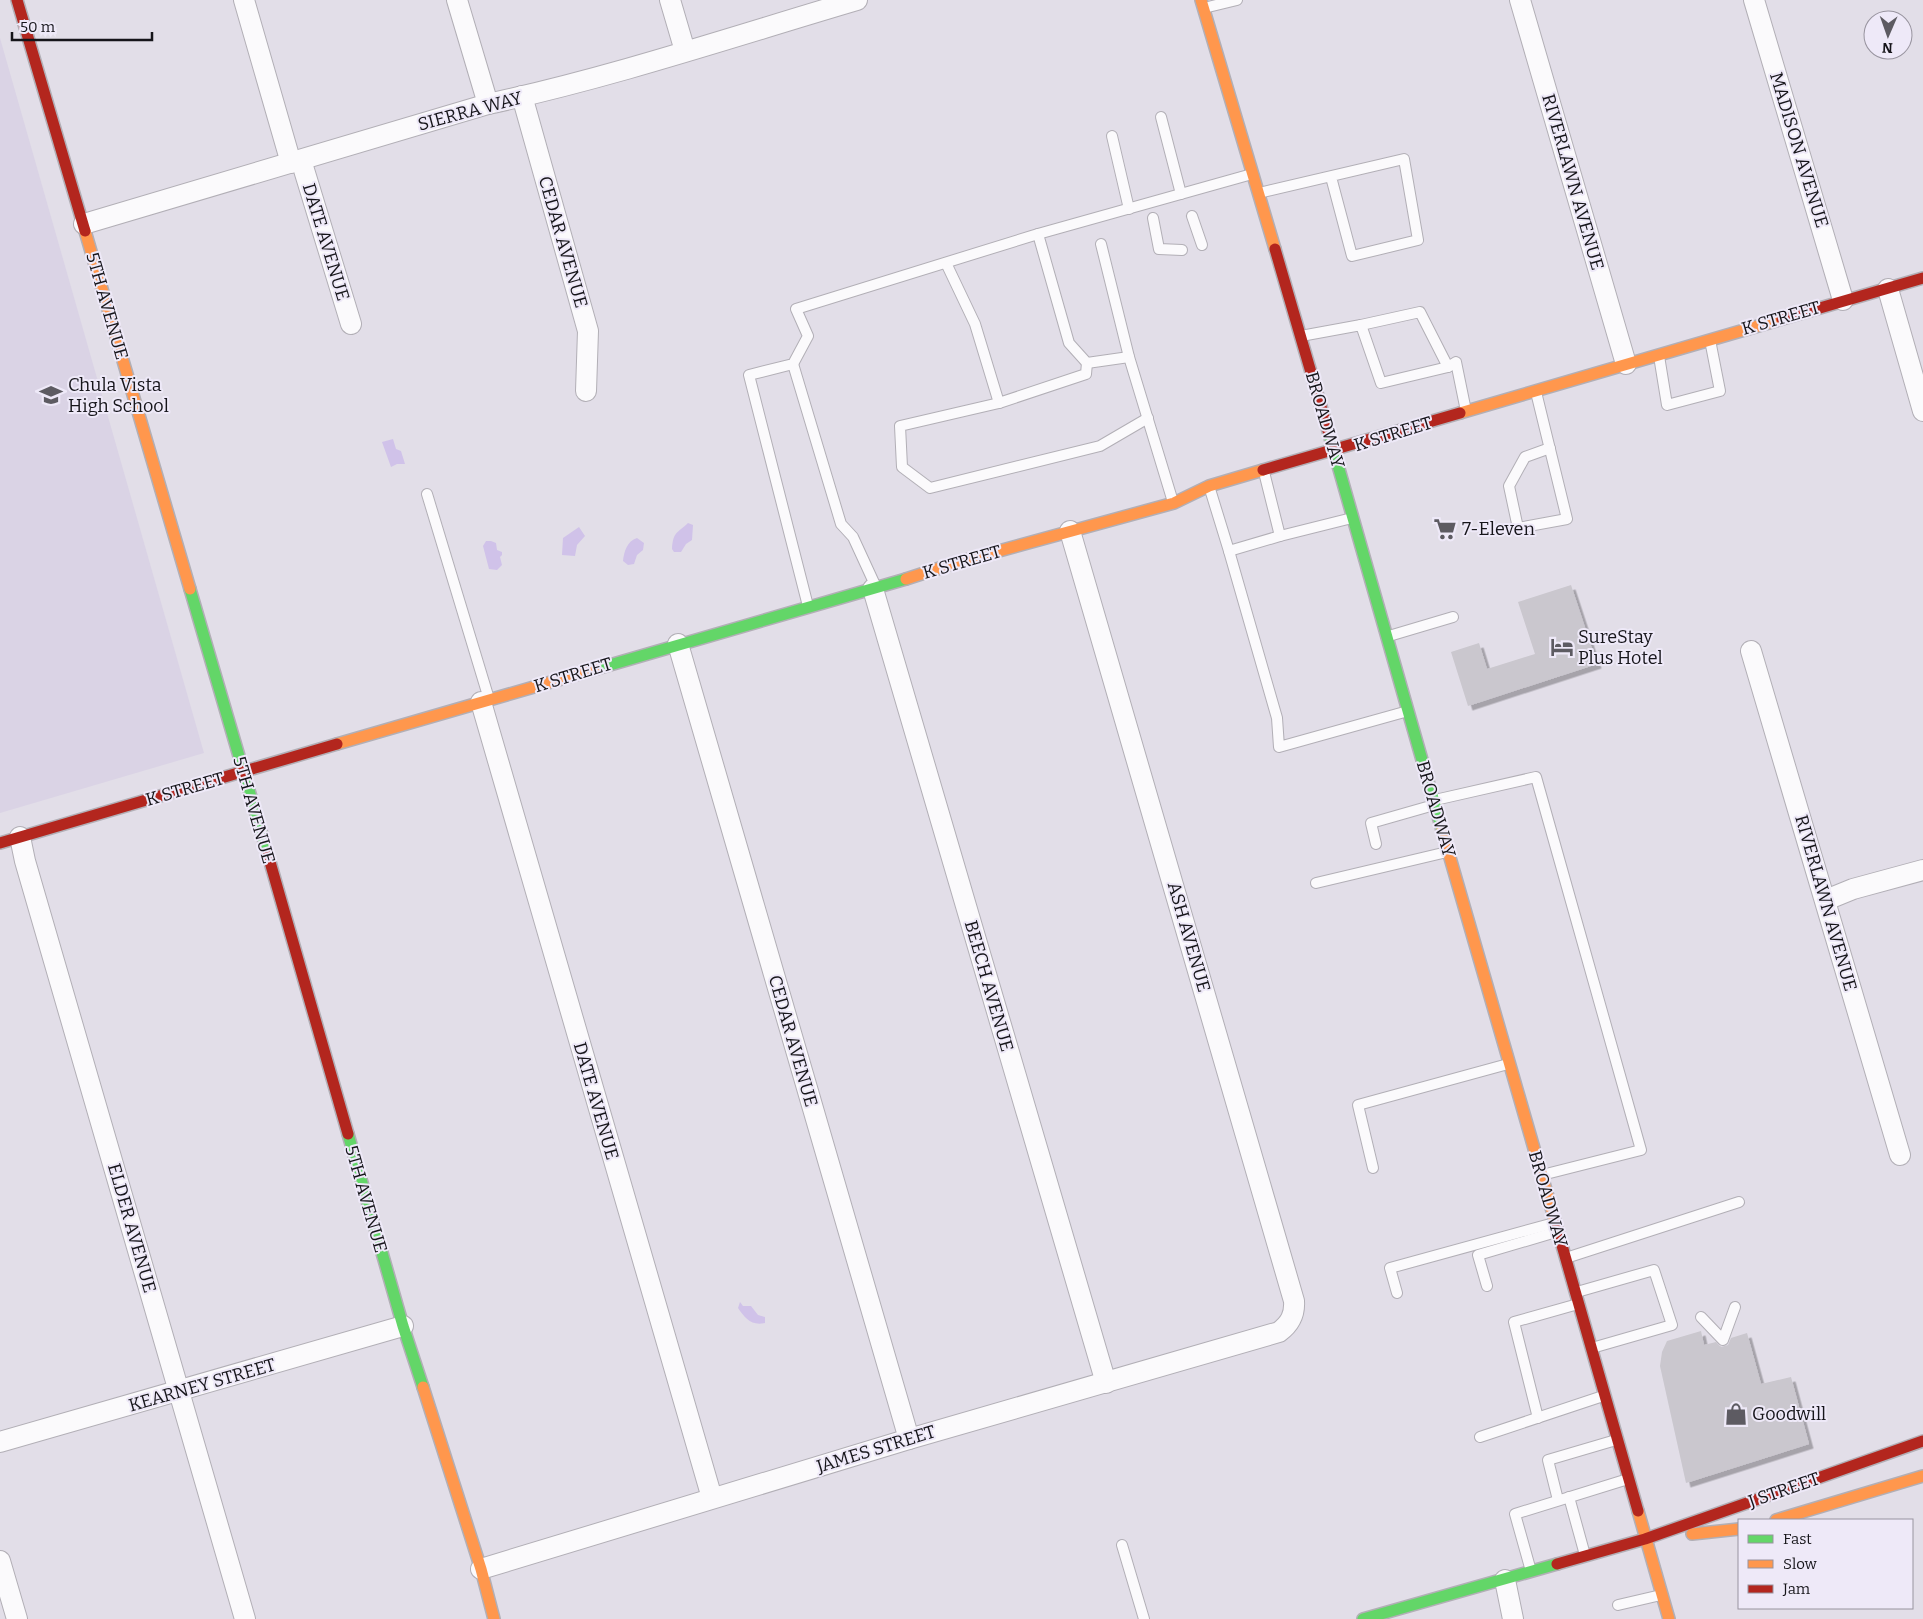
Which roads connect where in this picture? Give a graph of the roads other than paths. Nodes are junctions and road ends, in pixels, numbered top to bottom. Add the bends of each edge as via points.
1 (17, 0) edge
2 (244, 0) edge
3 (457, 0) edge
4 (670, 0) edge
5 (857, 0) edge
6 (1237, 0) edge
7 (1520, 0) edge
8 (1754, 0) edge
9 (1202, 4) edge
10 (685, 51) junction
11 (522, 96) junction
12 (488, 104) junction
13 (1161, 117) dead end
14 (1112, 136) dead end
15 (296, 161) junction
16 (1252, 174) junction
17 (1331, 176) junction
18 (1258, 193) junction
19 (1181, 194) junction
20 (1129, 209) junction
21 (1192, 216) dead end
22 (1153, 218) dead end
23 (84, 224) junction
24 (1038, 234) junction
25 (1101, 244) dead end
26 (1202, 246) dead end
27 (1182, 250) dead end
28 (946, 263) junction
29 (1923, 278) edge
30 (1888, 289) junction
31 (1844, 300) junction
32 (352, 324) dead end
33 (1361, 325) junction
34 (1301, 336) junction
35 (1710, 339) junction
36 (1658, 354) junction
37 (1129, 358) junction
38 (1087, 363) junction
39 (793, 364) junction
40 (1626, 364) junction
41 (1448, 367) junction
42 (586, 390) dead end
43 (1536, 391) junction
44 (999, 403) junction
45 (1923, 411) edge
46 (1466, 412) junction
47 (1148, 418) junction
48 (1550, 448) junction
49 (1334, 451) junction
50 (1264, 471) junction
51 (1209, 486) junction
52 (427, 494) dead end
53 (1174, 502) junction
54 (1353, 518) junction
55 (1070, 531) junction
56 (1280, 536) junction
57 (1229, 551) junction
58 (875, 589) junction
59 (808, 607) junction
60 (1453, 616) dead end
61 (1387, 637) junction
62 (678, 644) junction
63 (1751, 651) dead end
64 (486, 701) junction
65 (1408, 711) junction
66 (244, 772) junction
67 (1434, 803) junction
68 (20, 837) junction
69 (0, 843) edge
70 (1376, 844) dead end
71 (1448, 852) junction
72 (1923, 870) edge
73 (1316, 883) dead end
74 (1826, 900) junction
75 (1509, 1064) junction
76 (1900, 1155) dead end
77 (1373, 1168) dead end
78 (1541, 1176) junction
79 (1738, 1202) dead end
80 (1556, 1227) junction
81 (1565, 1258) junction
82 (1487, 1286) dead end
83 (1397, 1293) dead end
84 (1575, 1293) junction
85 (1578, 1304) junction
86 (1735, 1307) dead end
87 (1700, 1316) dead end
88 (403, 1326) junction
89 (1272, 1334) joint
90 (1591, 1348) junction
91 (1106, 1383) junction
92 (179, 1392) junction
93 (1604, 1396) junction
94 (1538, 1418) junction
95 (1480, 1437) dead end
96 (909, 1439) junction
97 (1617, 1439) junction
98 (1923, 1441) edge
99 (0, 1442) edge
100 (1923, 1476) edge
101 (1628, 1479) junction
102 (712, 1498) junction
103 (1563, 1499) junction
104 (1779, 1519) edge
105 (1738, 1529) edge
106 (1645, 1539) junction
107 (1122, 1545) dead end
108 (1585, 1556) junction
109 (0, 1561) edge
110 (480, 1569) junction
111 (1532, 1572) junction
112 (1505, 1580) junction
113 (1662, 1594) junction
114 (1618, 1605) dead end
115 (17, 1619) edge
116 (245, 1619) edge
117 (494, 1619) edge
118 (1144, 1619) edge
119 (1364, 1619) edge
120 (1513, 1619) edge
121 (1669, 1619) edge

1 - 23 street, 5TH AVENUE
2 - 15 street, DATE AVENUE
3 - 12 street
4 - 10 street
5 - 10 street, SIERRA WAY
6 - 9 lane
7 - 40 street, RIVERLAWN AVENUE
8 - 31 street, MADISON AVENUE
9 - 16 street, BROADWAY
10 - 11 street, SIERRA WAY
11 - 12 street, SIERRA WAY
11 - 42 street, CEDAR AVENUE via 588,332
12 - 15 street, SIERRA WAY
13 - 19 lane
14 - 20 lane
15 - 23 street, SIERRA WAY
15 - 32 street, DATE AVENUE
16 - 18 street, BROADWAY
16 - 19 lane
17 - 17 lane via 1404,160 1418,240 1352,256
17 - 18 lane
18 - 34 street, BROADWAY
19 - 20 lane
20 - 24 lane
21 - 26 lane
22 - 27 lane via 1159,249
23 - 66 street, 5TH AVENUE
24 - 28 lane
24 - 38 lane via 1069,343
25 - 37 lane
28 - 39 lane via 796,308 808,336
28 - 44 lane via 975,324
29 - 30 street, K STREET
30 - 31 street, K STREET
30 - 45 street
31 - 35 street, K STREET
33 - 34 lane
33 - 41 lane via 1420,312
33 - 41 lane via 1381,383
34 - 49 street, BROADWAY
35 - 36 street, K STREET
35 - 36 lane via 1720,391 1667,405
36 - 40 street, K STREET
37 - 38 lane
37 - 47 lane
38 - 44 lane via 1086,374
39 - 58 lane via 840,524 853,537
39 - 59 lane via 749,375
40 - 43 street, K STREET
41 - 46 lane via 1456,362
43 - 46 street, K STREET
43 - 48 lane
44 - 47 lane via 900,426 902,467 930,488 1100,446
46 - 49 street, K STREET
47 - 53 lane
48 - 48 lane via 1567,519 1518,528 1509,486 1525,457
49 - 50 street, K STREET
49 - 54 street, BROADWAY
50 - 51 street, K STREET
50 - 56 lane
51 - 53 street, K STREET
51 - 57 lane
52 - 64 lane
53 - 55 street, K STREET
54 - 56 lane
54 - 61 street, BROADWAY
55 - 58 street, K STREET
55 - 89 street, ASH AVENUE via 1294,1301 1289,1324
56 - 57 lane
57 - 65 lane via 1277,718 1280,747
58 - 59 street, K STREET
58 - 91 street, BEECH AVENUE
59 - 62 street, K STREET
60 - 61 lane
61 - 65 street, BROADWAY
62 - 64 street, K STREET
62 - 96 street, CEDAR AVENUE
63 - 74 street, RIVERLAWN AVENUE
64 - 66 street, K STREET
64 - 102 street, DATE AVENUE
65 - 67 street, BROADWAY
66 - 68 street, K STREET
66 - 88 street, 5TH AVENUE
67 - 70 lane via 1371,823
67 - 71 street, BROADWAY
67 - 78 lane via 1536,777 1641,1150
68 - 69 street, K STREET
68 - 92 street, ELDER AVENUE via 24,862
71 - 73 lane
71 - 75 street, BROADWAY
72 - 74 street via 1853,889
74 - 76 street, RIVERLAWN AVENUE
75 - 77 lane via 1358,1105
75 - 78 street, BROADWAY
78 - 80 street, BROADWAY
79 - 81 lane
80 - 81 street, BROADWAY
80 - 82 lane via 1478,1255
80 - 83 lane via 1390,1268
81 - 84 street, BROADWAY
84 - 85 street, BROADWAY
84 - 90 lane via 1654,1270 1672,1325
85 - 90 street, BROADWAY
85 - 94 lane via 1514,1322
86 - 87 lane via 1723,1340
88 - 92 street, KEARNEY STREET
88 - 110 street, 5TH AVENUE
89 - 91 street, JAMES STREET
90 - 93 street, BROADWAY
91 - 96 street, JAMES STREET
92 - 99 street, KEARNEY STREET
92 - 116 street, ELDER AVENUE
93 - 94 lane
93 - 97 street, BROADWAY
94 - 95 lane
96 - 102 street, JAMES STREET
97 - 101 street, BROADWAY
97 - 103 lane via 1548,1460
98 - 106 street, J STREET
100 - 104 street, J STREET
101 - 103 lane
101 - 106 street, BROADWAY
102 - 110 street, JAMES STREET
103 - 108 lane
103 - 111 lane via 1515,1514
105 - 106 street, J STREET
106 - 108 street, J STREET
106 - 113 street, BROADWAY
107 - 118 lane
108 - 111 street, J STREET
109 - 115 street
110 - 117 street, 5TH AVENUE
111 - 112 street, J STREET
112 - 119 street, J STREET
112 - 120 street
113 - 114 lane
113 - 121 street, BROADWAY

